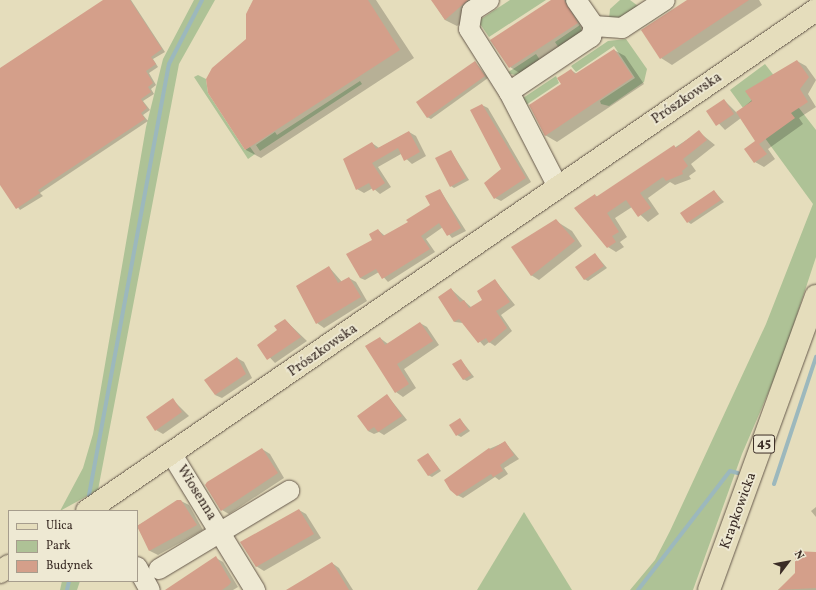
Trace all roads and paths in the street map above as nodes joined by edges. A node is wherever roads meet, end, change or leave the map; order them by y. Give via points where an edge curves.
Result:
1 (489, 0) edge
2 (576, 0) edge
3 (665, 0) edge
4 (816, 10) edge
5 (594, 26) junction
6 (510, 92) junction
7 (558, 187) junction
8 (816, 296) edge
9 (171, 454) junction
10 (289, 491) dead end
11 (96, 508) edge
12 (220, 533) junction
13 (138, 569) edge
14 (159, 569) dead end
15 (150, 590) edge
16 (255, 590) edge
17 (709, 590) edge

1 - 6 street via 469,17 472,34
2 - 5 street
3 - 5 street via 622,28
4 - 7 main road, Prószkowska
5 - 6 street via 591,37
6 - 7 street
7 - 9 main road, Prószkowska
8 - 17 main road, Krapkowicka / 45
9 - 11 main road, Prószkowska
9 - 12 street, Wiosenna
10 - 12 street, Wiosenna
12 - 14 street, Wiosenna
12 - 16 street, Wiosenna
13 - 15 street

